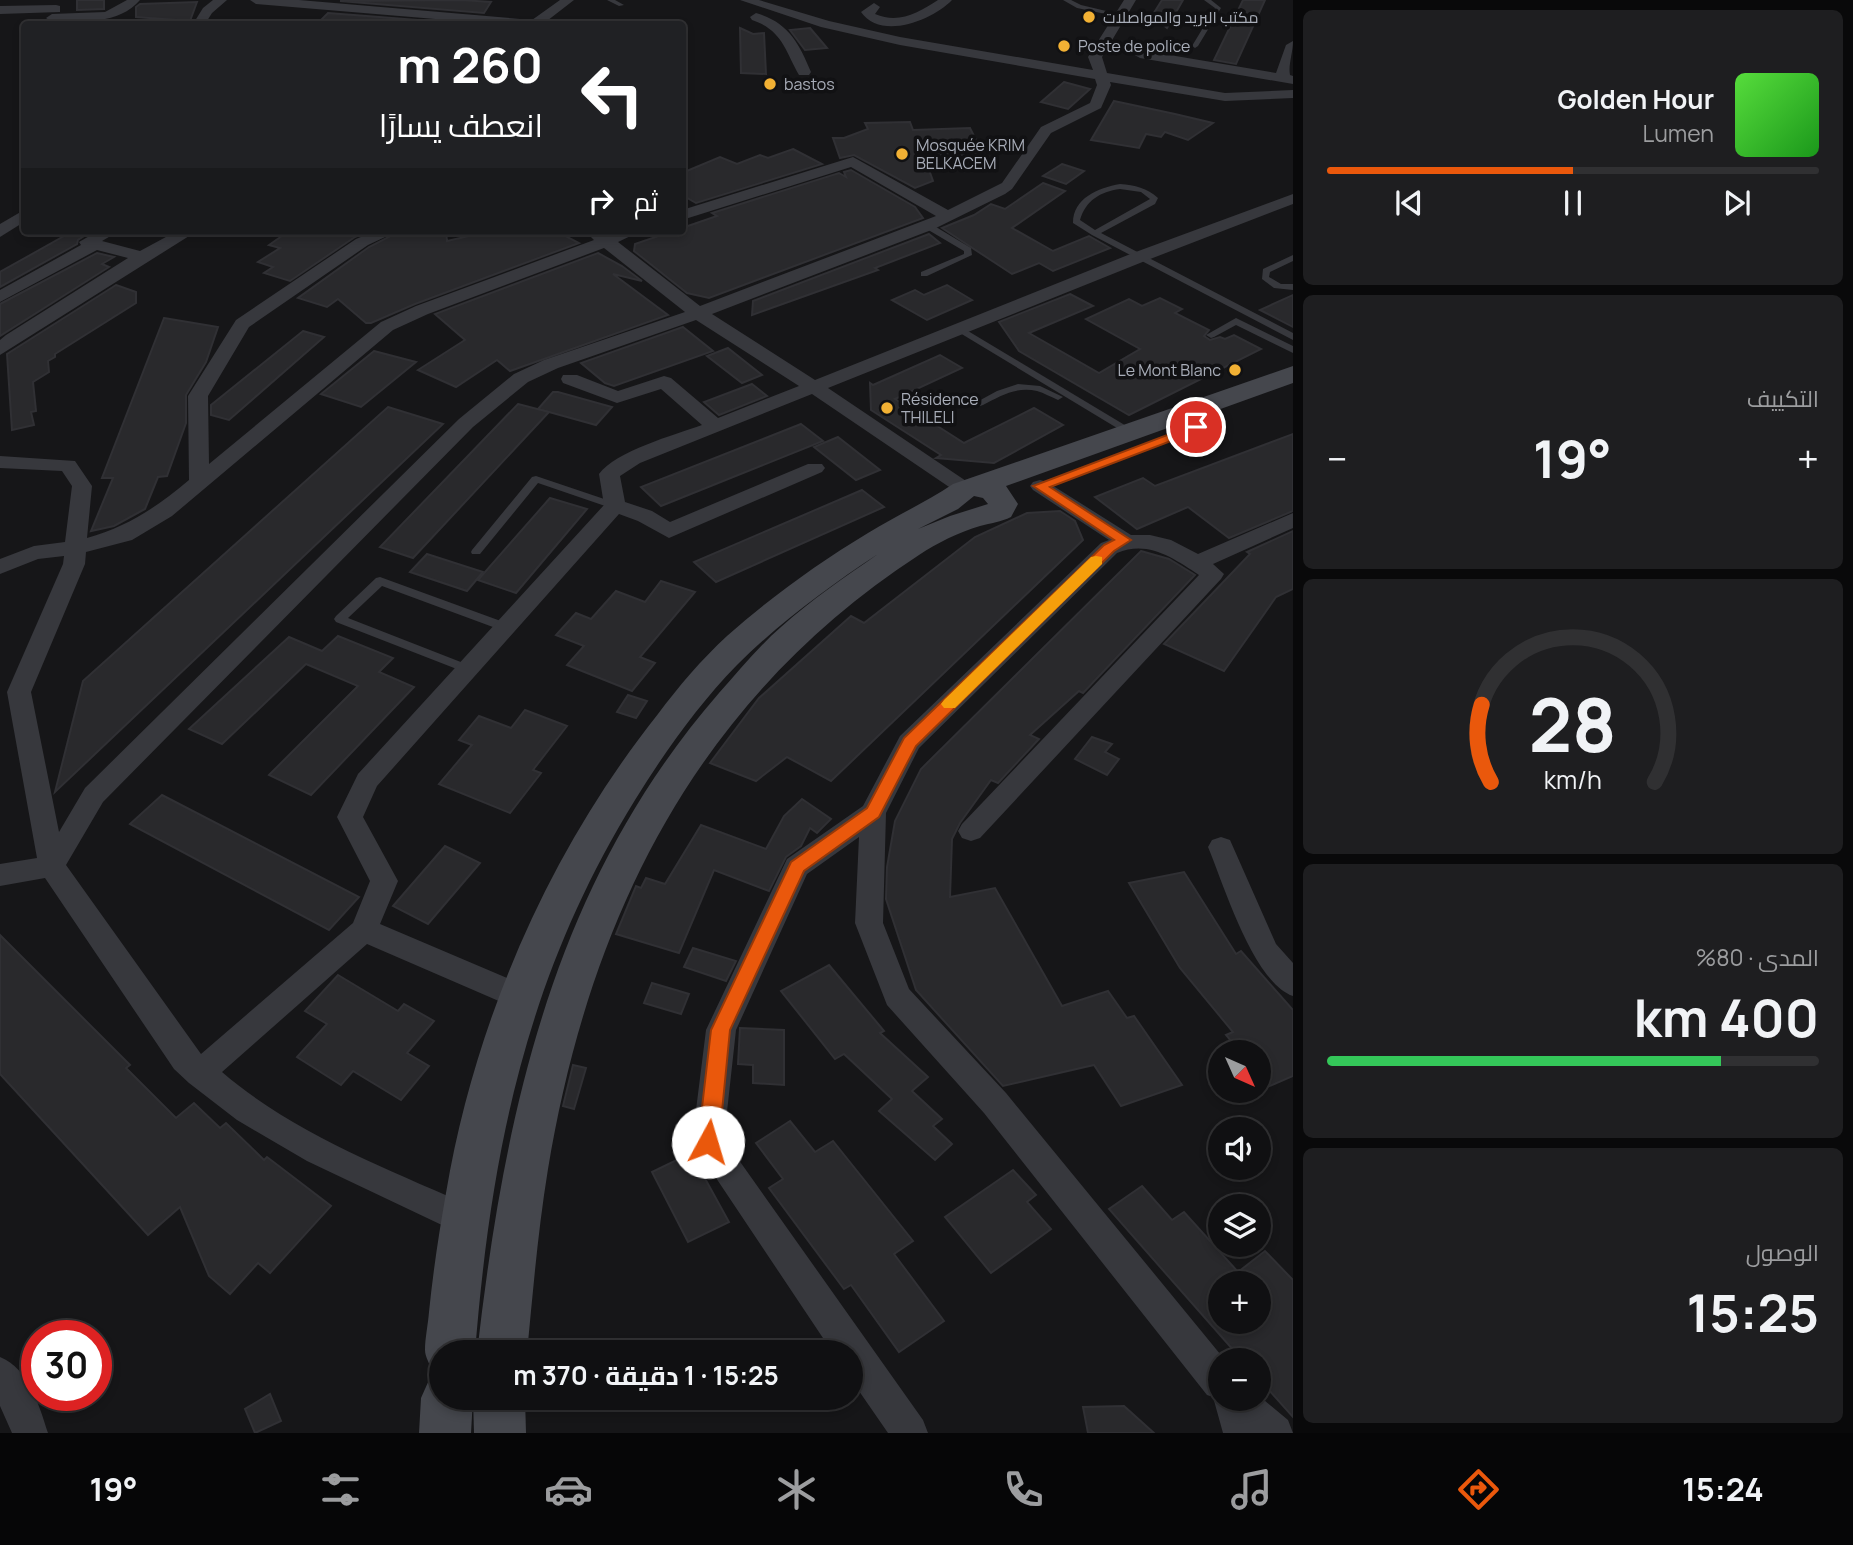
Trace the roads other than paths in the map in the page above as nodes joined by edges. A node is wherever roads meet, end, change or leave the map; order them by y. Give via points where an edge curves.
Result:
1 (134, 0) edge
2 (221, 0) edge
3 (256, 0) edge
4 (568, 0) edge
5 (610, 0) edge
6 (745, 0) edge
7 (754, 0) edge
8 (946, 0) edge
9 (1066, 0) edge
10 (1207, 0) edge
11 (621, 5) dead end
12 (874, 7) dead end
13 (1125, 7) edge
14 (0, 10) edge
15 (55, 13) edge
16 (740, 17) dead end
17 (201, 21) edge
18 (500, 21) edge
19 (539, 21) edge
20 (1293, 45) edge
21 (776, 46) dead end
22 (1195, 46) dead end
23 (1140, 54) dead end
24 (804, 72) dead end
25 (1099, 72) junction
26 (1290, 82) edge
27 (1293, 94) edge
28 (1293, 199) edge
29 (686, 214) edge
30 (21, 217) edge
31 (949, 217) junction
32 (928, 226) junction
33 (0, 232) edge
34 (1095, 233) junction
35 (102, 235) edge
36 (182, 235) edge
37 (380, 235) edge
38 (598, 235) edge
39 (95, 244) junction
40 (142, 257) junction
41 (1139, 257) junction
42 (1293, 258) edge
43 (924, 274) dead end
44 (1293, 287) edge
45 (0, 298) edge
46 (698, 313) junction
47 (958, 328) junction
48 (1212, 335) dead end
49 (1293, 337) edge
50 (0, 350) edge
51 (1293, 350) edge
52 (1293, 374) edge
53 (570, 379) dead end
54 (815, 388) junction
55 (1293, 392) edge
56 (980, 402) dead end
57 (1100, 414) junction
58 (716, 426) junction
59 (1130, 432) junction
60 (0, 462) edge
61 (815, 468) dead end
62 (199, 480) junction
63 (1040, 486) junction
64 (976, 499) junction
65 (615, 506) junction
66 (1293, 520) edge
67 (1124, 540) junction
68 (76, 548) junction
69 (476, 552) dead end
70 (1196, 563) junction
71 (0, 567) edge
72 (505, 627) junction
73 (467, 670) junction
74 (10, 693) edge
75 (873, 813) junction
76 (971, 831) dead end
77 (1221, 847) dead end
78 (52, 866) junction
79 (0, 875) edge
80 (364, 930) junction
81 (1293, 984) edge
82 (518, 996) junction
83 (200, 1073) junction
84 (465, 1220) junction
85 (451, 1340) edge
86 (503, 1340) edge
87 (1208, 1367) edge
88 (0, 1375) edge
89 (446, 1410) edge
90 (499, 1410) edge
91 (1235, 1411) edge
92 (1248, 1411) edge
93 (30, 1433) edge
94 (445, 1433) edge
95 (500, 1433) edge
96 (910, 1433) edge
97 (1241, 1433) edge
98 (1275, 1433) edge

1 - 15 street via 113,14
2 - 17 street
3 - 18 street
4 - 19 street
5 - 11 lane
6 - 24 street via 738,12 779,26 793,43
6 - 25 street via 900,41
7 - 25 street via 904,35
8 - 12 street via 906,22 870,16 867,12
9 - 13 lane via 1079,8
10 - 22 lane via 1218,8
13 - 25 street via 1098,47
14 - 15 street
16 - 21 street
20 - 26 street via 1282,69
23 - 26 street
25 - 26 street via 1216,89
25 - 27 street via 1225,97
25 - 31 street via 1104,91 1096,105 1046,130 1007,186
28 - 41 street
29 - 31 street via 853,162
30 - 33 street
31 - 32 street
32 - 43 lane via 962,244 968,255
32 - 46 street
34 - 34 lane via 1152,202 1154,198 1137,187 1111,185 1077,212 1076,221
34 - 41 lane
35 - 39 street via 87,242
36 - 40 street
37 - 62 street via 362,242 242,324 198,396
38 - 46 street
38 - 62 street via 387,326
39 - 40 street
39 - 45 street
40 - 50 street
41 - 47 street
41 - 49 lane
42 - 44 lane via 1266,271 1265,277 1280,287
46 - 54 street
46 - 78 street via 551,364 521,378 476,414 94,795
47 - 54 street
47 - 57 lane
48 - 51 lane via 1236,321
52 - 59 main road
53 - 58 street via 617,397 664,382
54 - 58 street
54 - 64 street
55 - 63 main road
56 - 57 lane via 1024,386
57 - 59 lane
58 - 65 street via 633,459 609,474
59 - 64 main road
60 - 68 street via 68,465 82,486
61 - 65 street via 669,531 645,516
62 - 68 street via 165,511 124,535
63 - 64 main road
63 - 67 street
64 - 82 main road via 904,522 770,617 701,682 632,772 578,861
64 - 86 main road via 797,631 734,695 676,768 620,864 574,970 540,1093 509,1261
65 - 69 lane via 536,479
65 - 72 street
66 - 70 street
67 - 70 street via 1148,539
67 - 75 street via 1109,548 909,742
68 - 71 street via 34,553
68 - 74 street via 74,565
70 - 76 street via 1213,574
72 - 73 street
72 - 73 lane via 380,581 340,620
73 - 80 street via 367,781 350,817 384,881
74 - 78 street
75 - 87 street via 869,923 897,996 995,1103
75 - 96 street via 797,867 721,1030 708,1142
77 - 81 street via 1265,951
78 - 79 street
78 - 83 street
80 - 82 street
80 - 83 street
82 - 84 main road via 483,1116
83 - 84 street via 320,1153
84 - 85 main road
88 - 93 street via 21,1405
89 - 94 main road
90 - 95 main road
91 - 97 street
92 - 98 street

